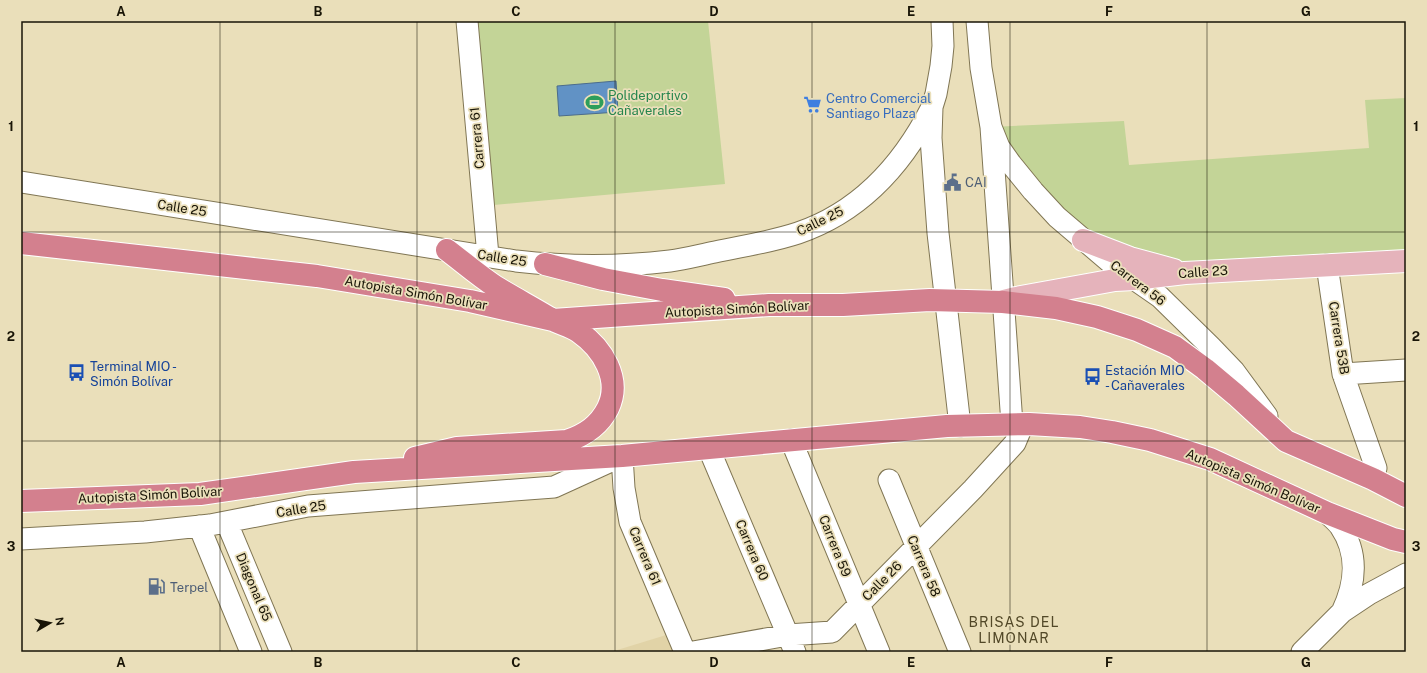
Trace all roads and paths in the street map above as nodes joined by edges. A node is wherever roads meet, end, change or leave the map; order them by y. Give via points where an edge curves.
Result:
1 (467, 21) edge
2 (942, 21) edge
3 (977, 21) edge
4 (932, 107) junction
5 (991, 127) junction
6 (21, 182) edge
7 (1084, 240) junction
8 (21, 243) edge
9 (447, 250) junction
10 (488, 256) junction
11 (1406, 261) edge
12 (545, 264) junction
13 (1327, 265) junction
14 (1185, 272) junction
15 (1134, 279) junction
16 (946, 300) junction
17 (1003, 302) junction
18 (769, 305) junction
19 (553, 320) junction
20 (1406, 370) edge
21 (1342, 374) junction
22 (1018, 424) junction
23 (960, 426) junction
24 (791, 440) junction
25 (1286, 441) junction
26 (709, 449) junction
27 (622, 456) junction
28 (354, 472) junction
29 (1373, 479) junction
30 (889, 480) dead end
31 (1406, 496) edge
32 (21, 501) edge
33 (1327, 513) junction
34 (226, 523) junction
35 (199, 526) junction
36 (21, 539) edge
37 (1406, 542) edge
38 (916, 547) junction
39 (1406, 574) edge
40 (859, 605) junction
41 (1342, 612) junction
42 (792, 644) edge
43 (251, 652) edge
44 (281, 652) edge
45 (684, 652) edge
46 (693, 652) edge
47 (879, 652) edge
48 (960, 652) edge
49 (1302, 652) edge

1 - 10 street, Carrera 61
2 - 4 street via 941,66
3 - 5 street, Carrera 56 via 981,68
4 - 12 street, Calle 25 via 910,146 883,178 847,208 799,232 771,241 671,261 608,266
4 - 16 street via 938,233
5 - 7 street, Carrera 56 via 999,147 1011,164 1057,217
5 - 17 street, Carrera 56
6 - 9 street, Calle 25
7 - 14 main road via 1130,258
7 - 15 street, Carrera 56
8 - 19 highway, Autopista Simón Bolívar via 317,276 470,301
9 - 10 street, Calle 25
9 - 19 highway via 494,285
10 - 12 street, Calle 25
11 - 13 main road, Calle 23
12 - 18 highway via 603,279 662,290
13 - 14 main road, Calle 23
13 - 21 street, Carrera 53B
14 - 15 main road, Calle 23
15 - 17 main road, Calle 23 via 1115,280
15 - 25 street, Carrera 56 via 1160,297 1211,346 1234,371
16 - 17 highway, Autopista Simón Bolívar
16 - 18 highway, Autopista Simón Bolívar via 843,305
16 - 23 street
17 - 22 street, Carrera 56
17 - 25 highway, Autopista Simón Bolívar via 1056,308 1097,317 1137,330 1175,347 1236,394
18 - 19 highway, Autopista Simón Bolívar
19 - 28 highway via 579,332 600,352 609,368 612,386 609,405 590,431 566,441 457,448
20 - 21 street
21 - 29 street, Carrera 53B via 1376,468
22 - 23 highway, Autopista Simón Bolívar
22 - 33 highway, Autopista Simón Bolívar via 1080,427 1150,440 1210,459
22 - 38 street, Calle 26 via 1015,443
23 - 24 highway, Autopista Simón Bolívar
24 - 26 highway, Autopista Simón Bolívar
24 - 40 street, Carrera 59
25 - 29 highway, Autopista Simón Bolívar
26 - 27 highway, Autopista Simón Bolívar
26 - 42 street, Carrera 60
27 - 28 highway, Autopista Simón Bolívar
27 - 34 street, Calle 25 via 554,488 308,506
27 - 45 street, Carrera 61 via 630,522
28 - 32 highway, Autopista Simón Bolívar via 200,494
29 - 31 highway, Autopista Simón Bolívar
30 - 38 street, Carrera 58
33 - 37 highway, Autopista Simón Bolívar
33 - 41 street via 1339,526 1348,542 1353,560 1354,578 1350,596
34 - 35 street, Calle 25
34 - 44 street, Diagonal 65
35 - 36 street, Calle 25 via 145,532
35 - 43 street
38 - 40 street, Calle 26
38 - 48 street, Carrera 58
39 - 41 street
40 - 42 street, Calle 26 via 832,632
40 - 47 street, Carrera 59
41 - 49 street
42 - 46 street, Calle 26

